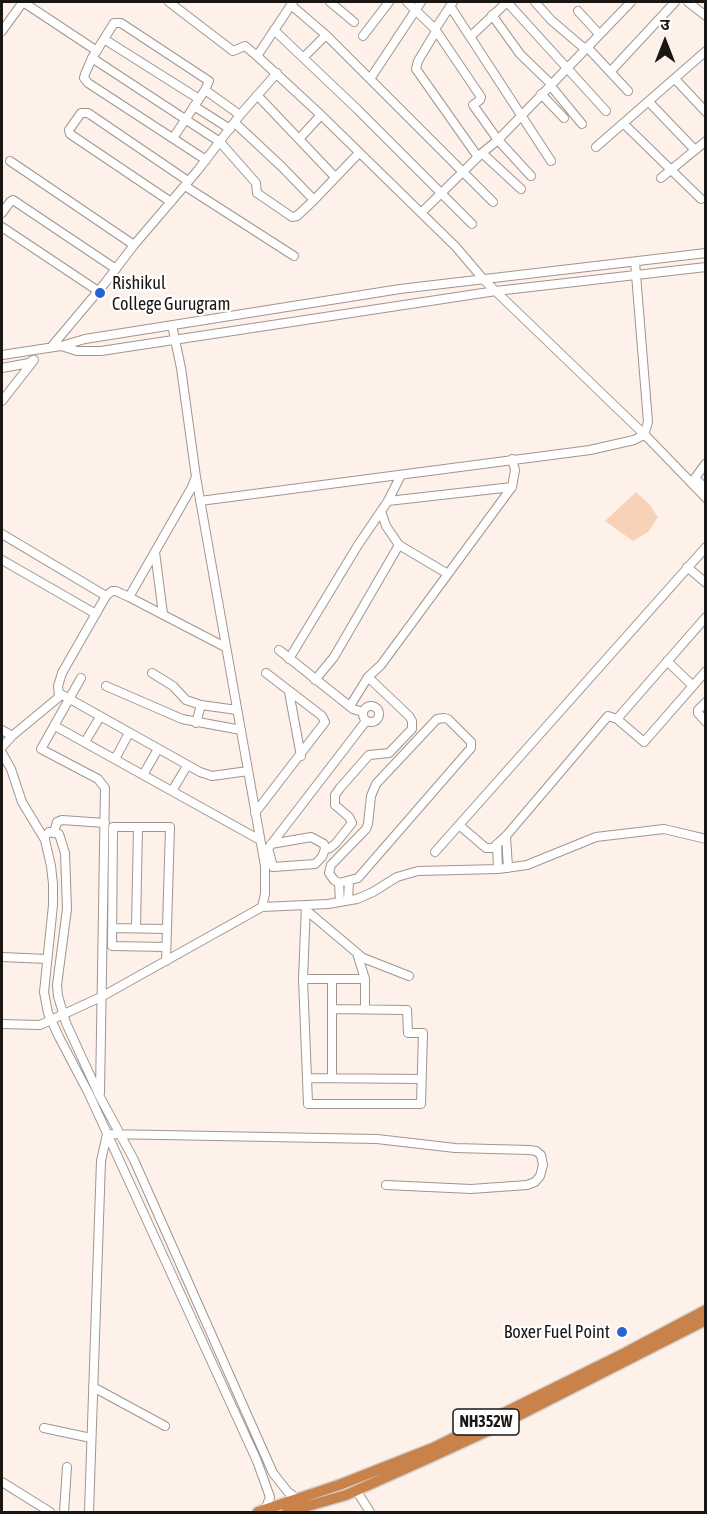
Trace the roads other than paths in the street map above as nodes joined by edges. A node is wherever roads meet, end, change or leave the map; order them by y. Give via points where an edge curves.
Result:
1 (23, 2) edge
2 (169, 2) edge
3 (330, 2) edge
4 (389, 2) edge
5 (407, 2) edge
6 (421, 2) edge
7 (507, 2) edge
8 (535, 2) edge
9 (631, 2) edge
10 (675, 2) edge
11 (688, 2) edge
12 (292, 3) edge
13 (451, 4) edge
14 (416, 10) junction
15 (578, 11) dead end
16 (492, 15) junction
17 (705, 16) edge
18 (354, 22) dead end
19 (274, 30) junction
20 (436, 30) junction
21 (2, 31) edge
22 (599, 34) junction
23 (326, 35) junction
24 (363, 36) dead end
25 (470, 37) junction
26 (104, 39) junction
27 (586, 48) junction
28 (94, 55) junction
29 (257, 56) junction
30 (703, 56) edge
31 (304, 57) junction
32 (567, 68) junction
33 (611, 71) junction
34 (277, 73) junction
35 (370, 79) junction
36 (675, 79) junction
37 (550, 84) junction
38 (205, 90) junction
39 (628, 91) dead end
40 (541, 94) junction
41 (257, 95) junction
42 (197, 102) junction
43 (649, 102) junction
44 (606, 111) dead end
45 (705, 112) edge
46 (521, 114) junction
47 (240, 115) junction
48 (321, 115) junction
49 (564, 118) dead end
50 (185, 119) junction
51 (582, 124) dead end
52 (624, 124) junction
53 (232, 126) junction
54 (173, 138) junction
55 (299, 140) junction
56 (498, 140) junction
57 (705, 141) edge
58 (220, 142) junction
59 (596, 147) dead end
60 (695, 150) junction
61 (359, 153) junction
62 (480, 155) junction
63 (10, 160) dead end
64 (206, 160) junction
65 (551, 161) dead end
66 (670, 169) junction
67 (463, 172) junction
68 (531, 176) dead end
69 (335, 177) junction
70 (660, 178) dead end
71 (187, 184) junction
72 (521, 189) dead end
73 (441, 192) junction
74 (704, 199) edge
75 (314, 200) junction
76 (171, 202) junction
77 (493, 202) dead end
78 (2, 213) edge
79 (421, 213) junction
80 (472, 224) dead end
81 (2, 227) edge
82 (134, 245) junction
83 (705, 253) edge
84 (294, 256) dead end
85 (635, 262) junction
86 (705, 267) edge
87 (116, 269) junction
88 (636, 275) junction
89 (484, 280) junction
90 (98, 291) junction
91 (496, 291) junction
92 (172, 326) junction
93 (175, 340) junction
94 (52, 346) junction
95 (61, 346) junction
96 (41, 349) junction
97 (2, 355) edge
98 (34, 360) junction
99 (2, 368) edge
100 (2, 401) edge
101 (644, 435) junction
102 (512, 459) junction
103 (705, 463) edge
104 (402, 475) junction
105 (196, 477) junction
106 (512, 487) junction
107 (705, 489) edge
108 (705, 498) edge
109 (200, 501) junction
110 (388, 501) junction
111 (381, 511) junction
112 (2, 534) edge
113 (399, 545) junction
114 (705, 547) edge
115 (154, 552) junction
116 (2, 560) edge
117 (687, 567) junction
118 (448, 574) junction
119 (705, 583) edge
120 (106, 596) junction
121 (129, 597) junction
122 (96, 614) junction
123 (163, 614) junction
124 (705, 617) edge
125 (225, 647) junction
126 (279, 650) dead end
127 (288, 659) junction
128 (667, 661) junction
129 (705, 671) edge
130 (152, 673) dead end
131 (266, 673) dead end
132 (368, 677) junction
133 (81, 678) dead end
134 (315, 680) junction
135 (692, 685) junction
136 (106, 686) dead end
137 (290, 692) junction
138 (59, 693) junction
139 (70, 700) junction
140 (705, 702) edge
141 (201, 705) junction
142 (350, 706) junction
143 (237, 710) junction
144 (363, 712) junction
145 (100, 717) junction
146 (617, 719) junction
147 (366, 721) junction
148 (705, 722) edge
149 (196, 723) junction
150 (55, 726) junction
151 (2, 730) edge
152 (241, 730) junction
153 (129, 733) junction
154 (12, 736) junction
155 (85, 742) junction
156 (2, 747) edge
157 (158, 749) junction
158 (2, 753) edge
159 (301, 756) junction
160 (115, 759) junction
161 (188, 766) junction
162 (248, 771) junction
163 (143, 775) junction
164 (172, 791) junction
165 (255, 813) junction
166 (105, 823) junction
167 (459, 825) junction
168 (138, 827) junction
169 (54, 832) junction
170 (506, 836) junction
171 (705, 839) edge
172 (45, 840) junction
173 (260, 840) junction
174 (497, 844) junction
175 (267, 849) junction
176 (326, 849) junction
177 (435, 852) dead end
178 (508, 868) junction
179 (498, 869) junction
180 (349, 881) junction
181 (339, 883) junction
182 (344, 901) junction
183 (262, 907) junction
184 (306, 907) junction
185 (111, 928) junction
186 (136, 928) junction
187 (167, 929) junction
188 (166, 946) junction
189 (357, 953) junction
190 (2, 957) edge
191 (47, 959) junction
192 (166, 961) junction
193 (409, 976) dead end
194 (303, 979) junction
195 (332, 979) junction
196 (365, 979) junction
197 (101, 997) junction
198 (332, 1009) junction
199 (365, 1009) junction
200 (63, 1015) junction
201 (51, 1020) junction
202 (2, 1024) edge
203 (307, 1078) junction
204 (332, 1078) junction
205 (421, 1079) junction
206 (100, 1097) junction
207 (95, 1106) junction
208 (120, 1133) junction
209 (107, 1134) junction
210 (386, 1185) dead end
211 (705, 1310) edge
212 (705, 1320) edge
213 (630, 1355) junction
214 (93, 1387) junction
215 (165, 1426) dead end
216 (44, 1428) dead end
217 (91, 1438) junction
218 (68, 1467) dead end
219 (274, 1475) junction
220 (2, 1482) edge
221 (265, 1482) junction
222 (356, 1490) junction
223 (299, 1500) junction
224 (262, 1511) edge
225 (50, 1512) edge
226 (64, 1512) edge
227 (89, 1512) edge
228 (287, 1512) edge
229 (370, 1512) edge

1 - 21 street
1 - 28 street
2 - 29 street via 233,51 245,46
3 - 18 street
4 - 24 street
5 - 14 street
6 - 14 street
7 - 16 street
7 - 32 street
8 - 27 street
9 - 22 street
10 - 33 street
11 - 17 street
12 - 19 street
12 - 23 street
13 - 20 street
13 - 25 street
14 - 20 street
14 - 35 street
15 - 22 street
16 - 25 street
16 - 37 street via 520,54
19 - 29 street
19 - 31 street
20 - 56 street via 481,97 473,105
20 - 62 street via 416,69
22 - 27 street
23 - 31 street
23 - 35 street
25 - 46 street
26 - 28 street
26 - 38 street via 112,25 121,23 208,80
26 - 42 street
27 - 32 street
27 - 33 street
28 - 50 street
28 - 54 street via 84,74 86,81
29 - 34 street
30 - 36 street
31 - 73 street
32 - 37 street
32 - 44 street
33 - 39 street
34 - 41 street
34 - 48 street
35 - 67 street
36 - 43 street
36 - 45 street
37 - 40 street
37 - 51 street
38 - 42 street
38 - 47 street
40 - 46 street
40 - 49 street
41 - 47 street
41 - 55 street
42 - 50 street
42 - 53 street
43 - 52 street
43 - 60 street
46 - 56 street
46 - 65 street
47 - 53 street
48 - 55 street
48 - 61 street
50 - 54 street
50 - 58 street
52 - 59 street
52 - 66 street
53 - 58 street
53 - 75 street via 282,167
54 - 64 street
55 - 69 street
56 - 62 street
56 - 68 street
57 - 60 street
58 - 64 street
58 - 75 street via 256,183 257,194 290,216 297,216
60 - 66 street
61 - 69 street
61 - 79 street
62 - 67 street
62 - 72 street
63 - 82 street
64 - 71 street
66 - 70 street
66 - 74 street
67 - 73 street
67 - 77 street
69 - 75 street
71 - 76 street
71 - 76 street via 88,113 81,113 70,134
71 - 84 street
73 - 79 street
73 - 80 street
76 - 82 street
78 - 87 street via 13,200
79 - 89 street
81 - 90 street
82 - 87 street
83 - 85 street
85 - 88 street
85 - 89 street
86 - 88 street
87 - 90 street
88 - 91 street
88 - 101 street via 648,422
89 - 91 street
89 - 92 street
90 - 94 street
91 - 93 street
91 - 101 street
92 - 93 street
92 - 95 street
93 - 95 street via 92,352
93 - 105 street
94 - 95 street
94 - 96 street
96 - 97 street
96 - 98 street
98 - 99 street
98 - 100 street
101 - 102 street via 599,448
101 - 108 street
102 - 104 street
102 - 106 street
103 - 107 street via 695,477
104 - 109 street
104 - 110 street
105 - 109 street
105 - 115 street
106 - 110 street
106 - 118 street
109 - 125 street
110 - 111 street
111 - 113 street
111 - 127 street
112 - 120 street
113 - 118 street
113 - 134 street via 334,657
114 - 117 street
115 - 121 street
115 - 123 street
116 - 122 street
117 - 119 street
117 - 167 street
118 - 132 street
120 - 121 street via 116,591
120 - 122 street
121 - 123 street
122 - 138 street via 62,673 57,686
123 - 125 street
124 - 128 street
125 - 143 street
126 - 127 street
127 - 134 street
128 - 135 street
128 - 146 street
129 - 135 street
130 - 141 street via 173,686 182,698
131 - 137 street
132 - 142 street
132 - 176 street via 409,716 412,729 389,753 369,755 340,788 335,805 352,823
133 - 139 street
134 - 142 street
135 - 146 street via 644,742
136 - 149 street
137 - 159 street
137 - 159 street via 325,719
138 - 139 street
138 - 154 street via 57,699
139 - 145 street
139 - 150 street
140 - 148 street via 698,710
141 - 143 street
141 - 149 street
142 - 144 street
143 - 152 street
144 - 147 street
144 - 147 street via 370,706 378,711 376,720
145 - 153 street
145 - 155 street
146 - 170 street via 608,716
147 - 175 street
149 - 152 street
150 - 155 street
150 - 166 street via 41,749 102,783 106,795
151 - 154 street
152 - 162 street
153 - 157 street
153 - 160 street
154 - 156 street
155 - 160 street
157 - 161 street
157 - 163 street
158 - 172 street via 22,802
159 - 165 street
160 - 163 street
161 - 162 street via 212,776
161 - 164 street
162 - 165 street
163 - 164 street
164 - 173 street
165 - 173 street
166 - 169 street via 62,820 57,822
166 - 197 street
167 - 174 street via 486,848
167 - 177 street
168 - 185 street via 113,827
168 - 186 street
168 - 187 street via 170,827
169 - 172 street
169 - 200 street via 63,840 65,852 67,909 57,985
170 - 174 street
170 - 178 street
171 - 178 street via 663,829 596,837 527,865
172 - 191 street via 53,884
173 - 175 street
174 - 179 street
175 - 176 street via 311,837
175 - 176 street via 273,867 315,864
175 - 183 street
178 - 179 street
179 - 182 street via 405,873 365,897
180 - 181 street
180 - 181 street via 362,874 471,748 471,742 448,719 437,719 376,784 366,829 331,865 330,876
180 - 182 street
181 - 182 street
182 - 184 street
183 - 184 street
183 - 192 street
184 - 189 street
184 - 194 street
185 - 186 street
185 - 188 street via 111,946
186 - 187 street
187 - 188 street
188 - 192 street
189 - 193 street
189 - 196 street
190 - 191 street
191 - 201 street via 44,992
192 - 197 street
194 - 195 street
194 - 203 street
195 - 196 street
195 - 198 street
196 - 199 street
197 - 200 street
197 - 206 street
198 - 199 street
198 - 204 street
199 - 205 street via 407,1010 408,1033 423,1033
200 - 201 street
200 - 206 street
201 - 202 street via 40,1025
201 - 207 street
203 - 204 street
203 - 205 street via 308,1104 421,1104
204 - 205 street
206 - 207 street
206 - 208 street
207 - 209 street
208 - 209 street
208 - 210 street via 359,1138 529,1150 541,1155 543,1165 540,1176 527,1185 471,1189
208 - 219 street
209 - 214 street via 101,1161
209 - 221 street
211 - 213 highway, NH352W
212 - 213 highway, NH352W
213 - 222 highway, NH352W via 494,1428
213 - 223 highway, NH352W via 433,1448
214 - 215 street
214 - 217 street
216 - 217 street
217 - 227 street
218 - 226 street
219 - 221 street via 274,1479
219 - 223 street
220 - 225 street
221 - 224 street via 270,1497
222 - 228 highway, NH352W
222 - 229 street
223 - 224 highway, NH352W

